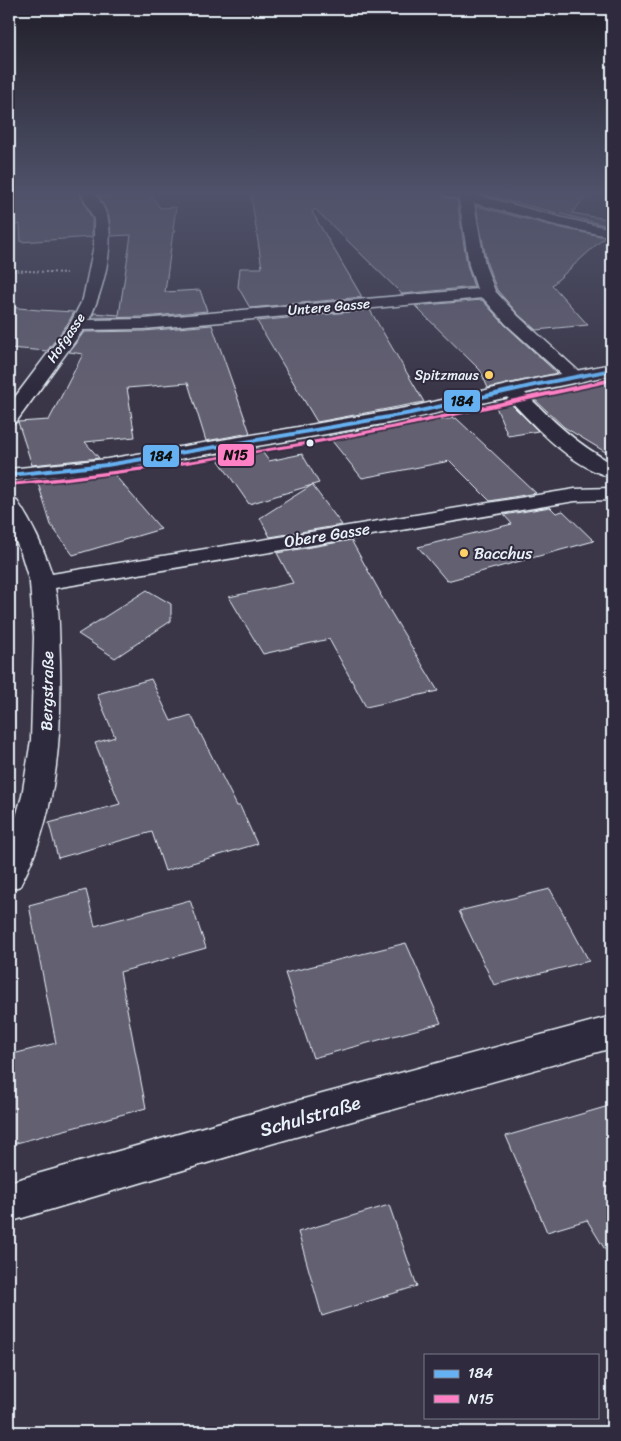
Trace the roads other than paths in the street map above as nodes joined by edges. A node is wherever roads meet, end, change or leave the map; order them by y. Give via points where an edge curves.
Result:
1 (100, 259) edge
2 (476, 259) edge
3 (487, 293) junction
4 (78, 325) junction
5 (612, 370) edge
6 (576, 377) junction
7 (511, 390) junction
8 (9, 418) edge
9 (612, 471) edge
10 (9, 475) edge
11 (612, 494) edge
12 (9, 506) edge
13 (42, 583) junction
14 (9, 877) edge
15 (612, 1032) edge
16 (9, 1202) edge

1 - 4 street, Hofgasse via 90,299
2 - 3 street
3 - 4 street, Untere Gasse via 144,324
3 - 6 street
4 - 8 street, Hofgasse
5 - 6 street
6 - 7 street
7 - 9 street via 565,444
7 - 10 street via 384,418 186,453 72,470
11 - 13 street, Obere Gasse via 556,498
12 - 13 street, Bergstraße via 33,554
13 - 14 street, Bergstraße via 47,620 47,732 26,836
15 - 16 street, Schulstraße

